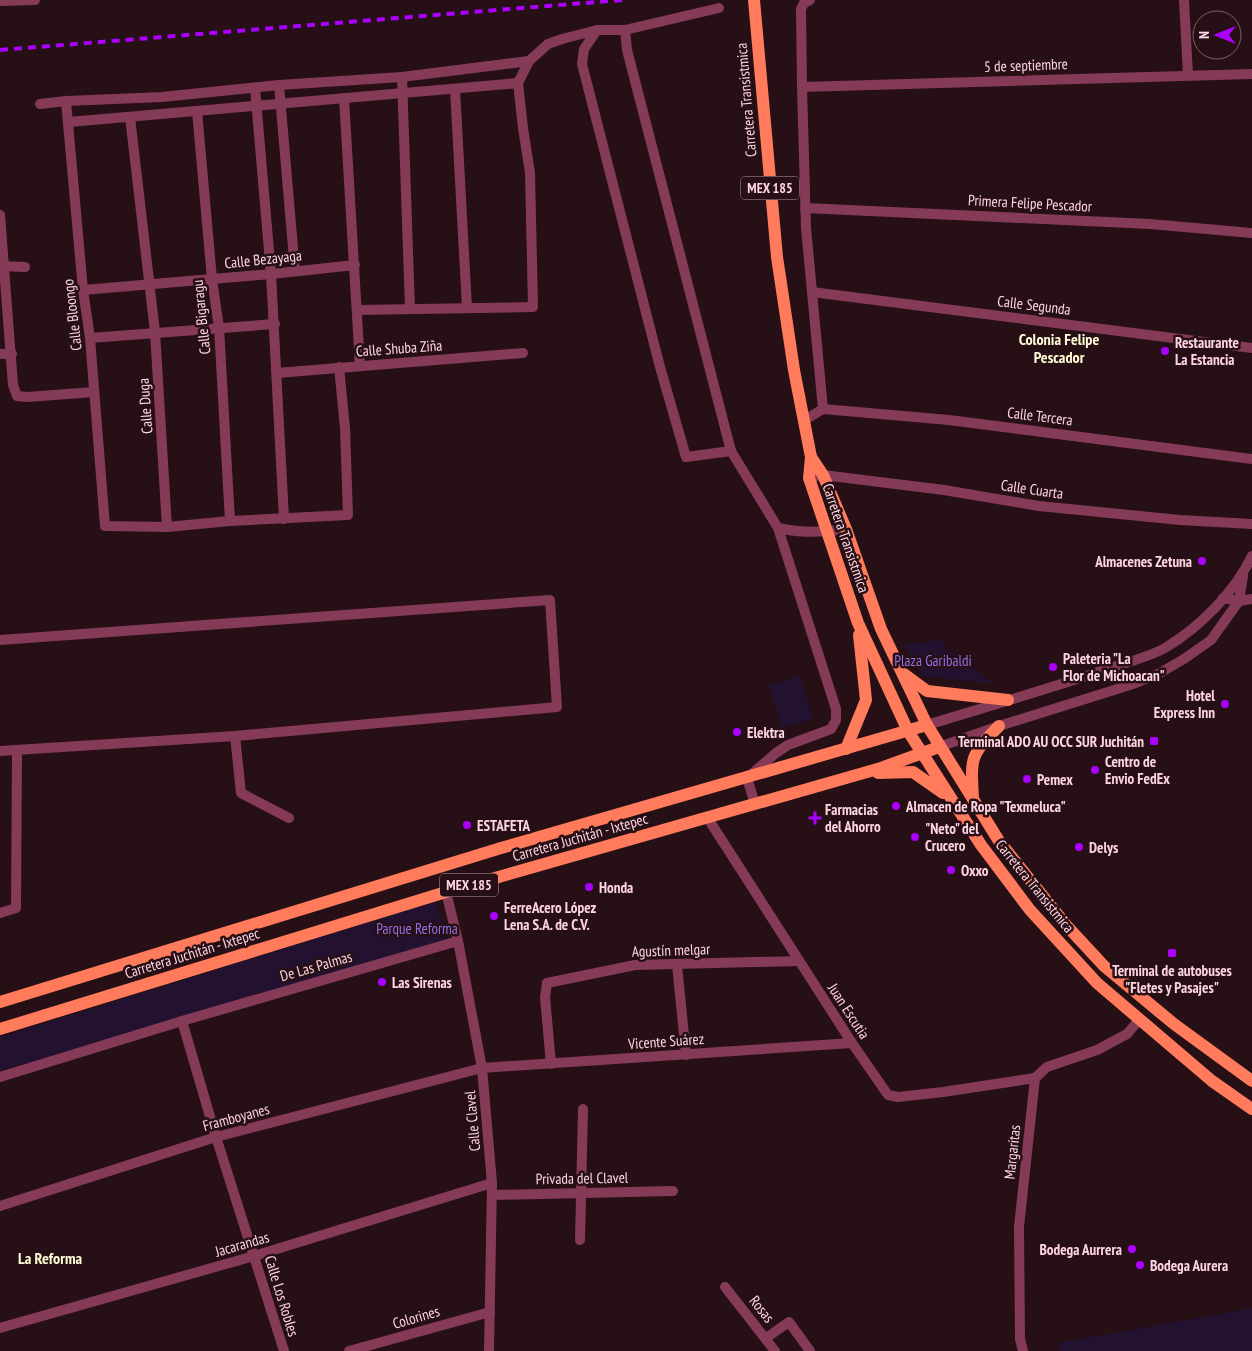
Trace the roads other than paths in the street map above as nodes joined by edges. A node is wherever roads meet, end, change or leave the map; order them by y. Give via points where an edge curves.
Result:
1 (35, 0) edge
2 (810, 0) edge
3 (1184, 0) edge
4 (0, 1) edge
5 (754, 2) edge
6 (720, 8) dead end
7 (597, 30) junction
8 (626, 30) junction
9 (529, 61) junction
10 (1252, 74) edge
11 (1188, 75) junction
12 (402, 77) junction
13 (518, 83) junction
14 (279, 85) junction
15 (802, 87) junction
16 (255, 88) junction
17 (455, 89) junction
18 (403, 94) junction
19 (344, 98) junction
20 (66, 101) junction
21 (40, 104) dead end
22 (281, 104) junction
23 (257, 106) junction
24 (197, 111) junction
25 (130, 116) junction
26 (69, 122) junction
27 (805, 208) junction
28 (0, 215) edge
29 (1252, 233) edge
30 (355, 265) junction
31 (2, 266) edge
32 (25, 267) dead end
33 (295, 270) junction
34 (272, 274) junction
35 (212, 279) junction
36 (150, 284) junction
37 (83, 290) junction
38 (812, 292) junction
39 (467, 308) junction
40 (410, 309) junction
41 (356, 310) junction
42 (275, 324) junction
43 (219, 328) junction
44 (155, 332) junction
45 (90, 338) junction
46 (1252, 348) edge
47 (523, 353) dead end
48 (0, 354) edge
49 (12, 354) junction
50 (360, 366) junction
51 (339, 367) junction
52 (277, 373) junction
53 (94, 392) junction
54 (824, 409) junction
55 (803, 422) junction
56 (731, 451) junction
57 (811, 458) junction
58 (1252, 459) edge
59 (824, 475) junction
60 (809, 478) junction
61 (284, 519) junction
62 (230, 521) junction
63 (1252, 524) edge
64 (167, 527) junction
65 (778, 528) junction
66 (846, 529) junction
67 (826, 532) junction
68 (1252, 556) edge
69 (1243, 575) junction
70 (1224, 598) junction
71 (1252, 598) edge
72 (1239, 601) junction
73 (858, 623) junction
74 (0, 640) edge
75 (902, 672) junction
76 (1008, 700) junction
77 (927, 725) junction
78 (999, 726) junction
79 (908, 731) junction
80 (235, 736) junction
81 (939, 748) junction
82 (846, 749) junction
83 (17, 750) junction
84 (0, 751) edge
85 (921, 754) junction
86 (858, 774) junction
87 (747, 778) junction
88 (950, 797) junction
89 (973, 799) junction
90 (755, 804) junction
91 (707, 817) junction
92 (289, 818) dead end
93 (446, 892) junction
94 (0, 913) edge
95 (458, 941) junction
96 (799, 961) junction
97 (677, 965) junction
98 (0, 1002) edge
99 (182, 1020) junction
100 (1139, 1020) junction
101 (0, 1029) edge
102 (852, 1043) junction
103 (686, 1055) junction
104 (551, 1064) junction
105 (482, 1068) junction
106 (0, 1077) edge
107 (1035, 1078) junction
108 (1252, 1081) edge
109 (583, 1109) dead end
110 (1252, 1109) edge
111 (216, 1137) junction
112 (492, 1183) junction
113 (673, 1191) dead end
114 (581, 1193) junction
115 (492, 1195) junction
116 (0, 1206) edge
117 (580, 1240) dead end
118 (254, 1256) junction
119 (725, 1287) dead end
120 (490, 1312) junction
121 (0, 1328) edge
122 (766, 1338) junction
123 (370, 1348) edge
124 (284, 1351) edge
125 (349, 1351) edge
126 (489, 1351) edge
127 (775, 1351) edge
128 (810, 1351) edge
129 (1023, 1351) edge

1 - 4 street
2 - 15 street via 802,9
3 - 11 street
5 - 55 main road, Carretera Transistmica / MEX 185 via 777,257
6 - 8 street
7 - 8 street
7 - 9 street via 548,44
7 - 56 street via 584,49 582,64 686,457
8 - 56 street via 627,50
9 - 12 street
9 - 13 street
10 - 11 street, 5 de septiembre
11 - 15 street, 5 de septiembre
12 - 14 street
12 - 18 street
13 - 17 street
13 - 39 street via 530,173 532,307
14 - 16 street
14 - 22 street
15 - 27 street
16 - 20 street via 162,97
16 - 23 street
17 - 18 street
17 - 39 street
18 - 19 street
18 - 40 street
19 - 22 street
19 - 30 street
20 - 21 street
20 - 26 street, Calle Bloongo
22 - 23 street
22 - 33 street
23 - 24 street
23 - 34 street
24 - 25 street
24 - 35 street, Calle Bigaragu
25 - 26 street
25 - 36 street, Calle Duga
26 - 37 street, Calle Bloongo
27 - 29 street, Primera Felipe Pescador via 1140,224
27 - 38 street
28 - 31 street
30 - 33 street, Calle Bezayaga
30 - 41 street
31 - 32 street
31 - 49 street
33 - 34 street, Calle Bezayaga
34 - 35 street, Calle Bezayaga
34 - 42 street
35 - 36 street, Calle Bezayaga
35 - 43 street, Calle Bigaragu
36 - 37 street, Calle Bezayaga
36 - 44 street, Calle Duga
37 - 45 street, Calle Bloongo
38 - 46 street, Calle Segunda
38 - 54 street
39 - 40 street
40 - 41 street
41 - 50 street
42 - 43 street
42 - 52 street
43 - 44 street
43 - 62 street, Calle Bigaragu
44 - 45 street
44 - 64 street, Calle Duga
45 - 53 street, Calle Bloongo
47 - 50 street, Calle Shuba Ziña
48 - 49 street
49 - 53 street via 13,385 17,396
50 - 51 street, Calle Shuba Ziña
51 - 52 street, Calle Shuba Ziña
51 - 61 street via 348,515
52 - 61 street
53 - 64 street, Calle Bloongo via 105,526
54 - 55 street
54 - 58 street, Calle Tercera via 949,420
55 - 57 main road, MEX 185
56 - 65 street
57 - 59 main road, Carretera Transistmica / MEX 185
57 - 60 main road, Carretera Transistmica / MEX 185
59 - 60 street, Calle Cuarta
59 - 63 street, Calle Cuarta via 1039,506
59 - 66 main road, Carretera Transistmica / MEX 185
60 - 67 main road, Carretera Transistmica / MEX 185
61 - 62 street
62 - 64 street
65 - 67 street via 805,533
65 - 87 street via 836,709 836,720 831,729 788,745
66 - 67 street
66 - 75 main road, Carretera Transistmica / MEX 185 via 881,629
67 - 73 main road, Carretera Transistmica / MEX 185
68 - 69 street
69 - 70 street
69 - 72 street
70 - 72 street
70 - 76 street via 1192,629 1163,649
71 - 72 street
72 - 78 street via 1211,640 1158,674
73 - 79 main road, Carretera Transistmica / MEX 185
73 - 82 main road via 866,700
74 - 80 street via 550,600 558,707
75 - 76 main road via 928,691
75 - 77 main road, Carretera Transistmica / MEX 185
76 - 77 street
77 - 79 main road, Carretera Juchitán - Ixtepec / MEX 185
77 - 81 main road, Carretera Transistmica / MEX 185
78 - 81 street
78 - 89 main road via 978,747 972,762
79 - 82 main road, Carretera Juchitán - Ixtepec / MEX 185
79 - 85 main road, Carretera Transistmica / MEX 185
80 - 83 street
80 - 92 street via 241,793
81 - 85 main road, Carretera Juchitán - Ixtepec / MEX 185
81 - 89 main road, Carretera Transistmica / MEX 185
82 - 87 main road, Carretera Juchitán - Ixtepec / MEX 185
83 - 84 street
83 - 94 street via 16,908
85 - 86 main road, Carretera Juchitán - Ixtepec / MEX 185
85 - 88 main road, Carretera Transistmica / MEX 185
86 - 88 main road via 913,772
86 - 90 main road, Carretera Juchitán - Ixtepec / MEX 185
87 - 90 street
87 - 98 main road, Carretera Juchitán - Ixtepec / MEX 185 via 501,848
88 - 100 main road, Carretera Transistmica / MEX 185 via 1030,910 1098,983
89 - 108 main road, Carretera Transistmica / MEX 185 via 1000,841 1066,925 1104,966 1174,1024
90 - 91 main road, Carretera Juchitán - Ixtepec / MEX 185
91 - 93 main road, Carretera Juchitán - Ixtepec / MEX 185
91 - 96 street, Juan Escutia
93 - 95 street, Calle Clavel
93 - 101 main road, Carretera Juchitán - Ixtepec / MEX 185
95 - 99 street, De Las Palmas
95 - 105 street, Calle Clavel
96 - 97 street, Agustín melgar
96 - 102 street, Juan Escutia
97 - 103 street
97 - 104 street, Agustín melgar via 635,965 547,983 545,997
99 - 106 street, De Las Palmas
99 - 111 street, Calle Los Robles
100 - 107 street via 1127,1034 1097,1050 1047,1067
100 - 110 main road, Carretera Transistmica / MEX 185 via 1212,1081
102 - 103 street, Vicente Suárez
102 - 107 street, Juan Escutia via 890,1096 943,1092
103 - 104 street, Vicente Suárez
104 - 105 street, Vicente Suárez
105 - 111 street, Framboyanes
105 - 112 street, Calle Clavel
107 - 129 street, Margaritas via 1019,1228 1020,1339
109 - 114 street
111 - 116 street, Framboyanes
111 - 118 street, Calle Los Robles
112 - 115 street, Calle Clavel
112 - 118 street, Jacarandas
113 - 114 street, Privada del Clavel
114 - 115 street, Privada del Clavel
114 - 117 street
115 - 120 street, Calle Clavel
118 - 121 street, Jacarandas
118 - 124 street, Calle Los Robles
119 - 122 street, Rosas
120 - 123 street, Colorines
120 - 126 street, Calle Clavel
122 - 127 street, Rosas
122 - 128 street, Rosas via 789,1322
123 - 125 street, Colorines

